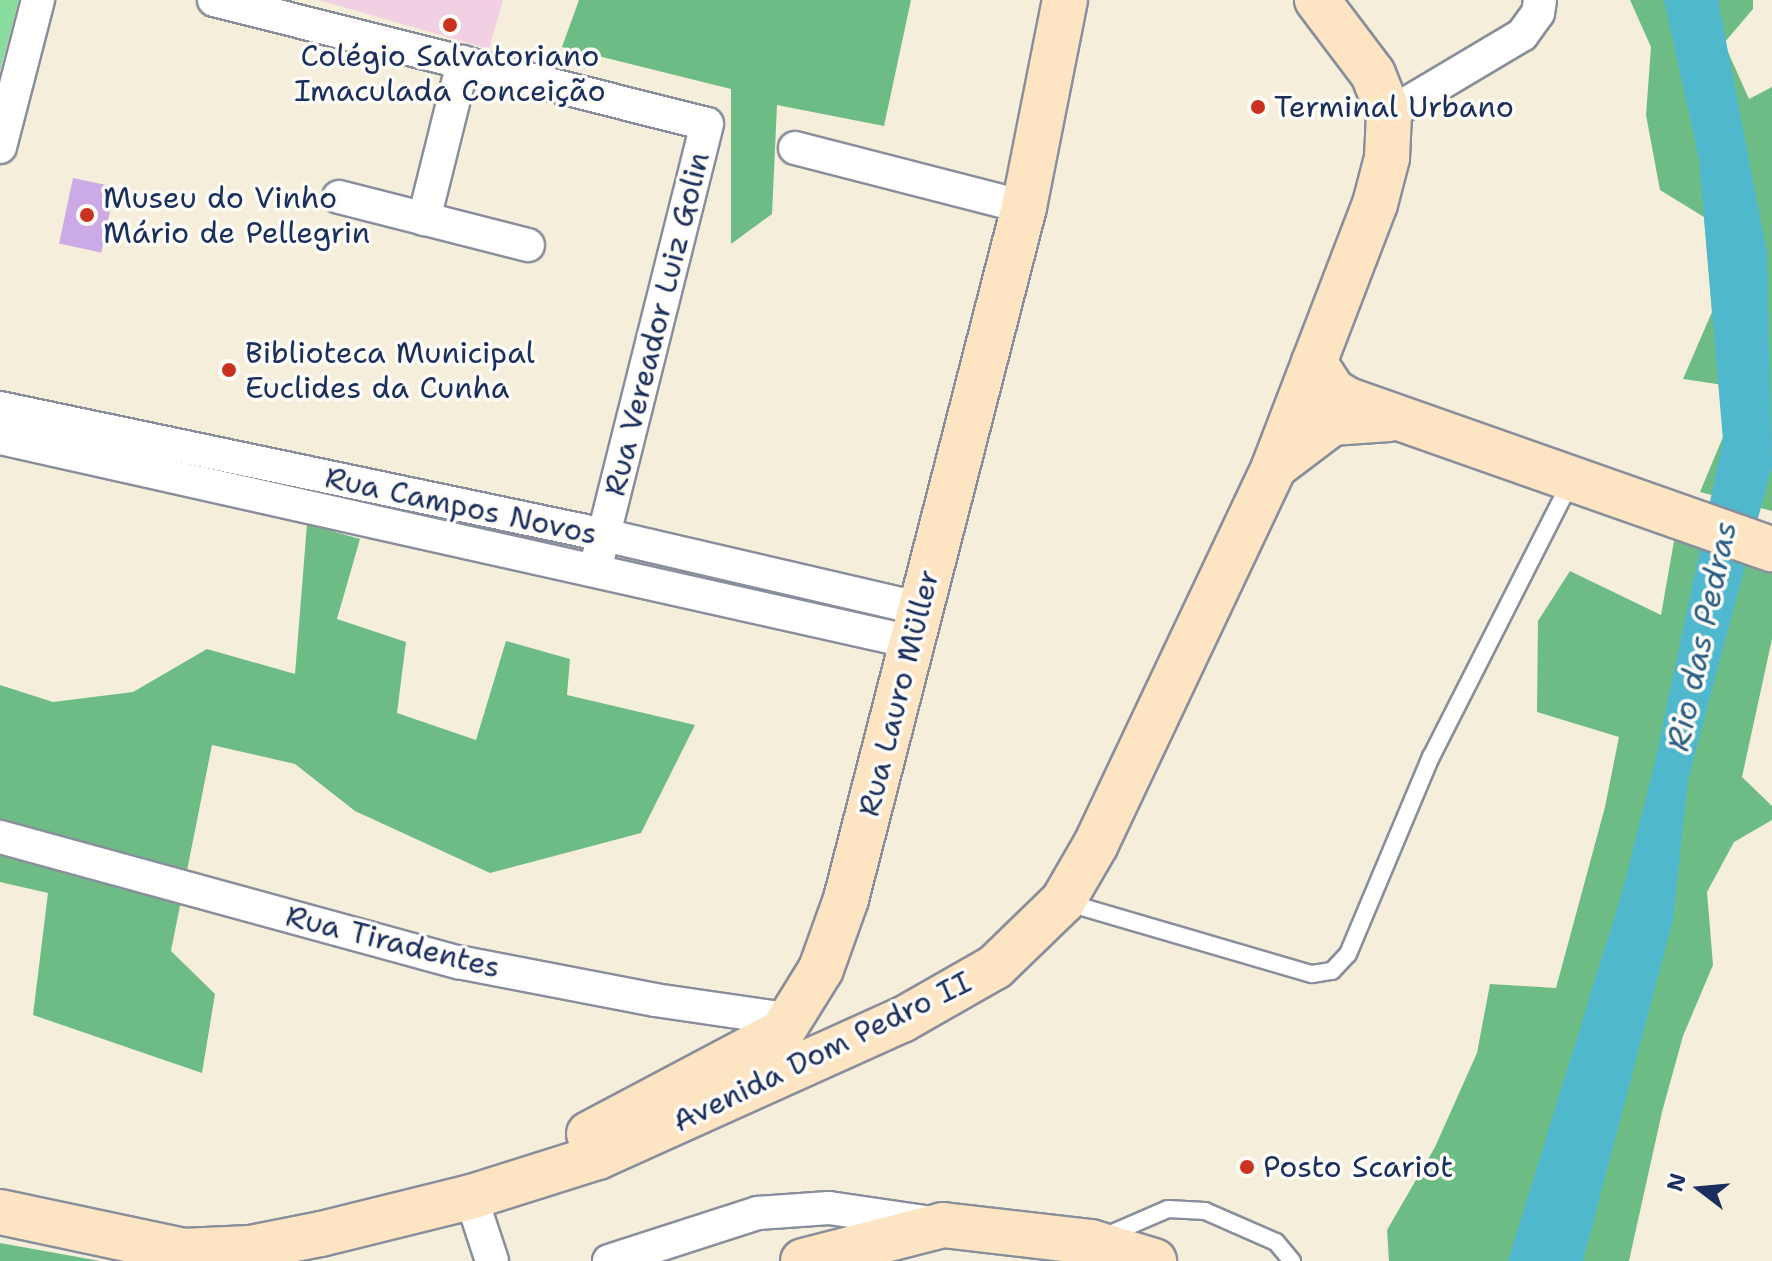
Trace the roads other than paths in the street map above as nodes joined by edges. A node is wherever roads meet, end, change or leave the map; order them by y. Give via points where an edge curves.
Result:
1 (38, 0) edge
2 (214, 0) edge
3 (1065, 0) edge
4 (1317, 0) edge
5 (1540, 0) edge
6 (463, 62) junction
7 (1389, 114) junction
8 (0, 147) edge
9 (795, 148) dead end
10 (339, 197) dead end
11 (1024, 207) junction
12 (424, 219) junction
13 (528, 245) dead end
14 (1314, 362) junction
15 (0, 408) edge
16 (1398, 420) junction
17 (0, 438) edge
18 (1274, 467) junction
19 (1571, 481) junction
20 (604, 535) junction
21 (1772, 549) edge
22 (595, 570) junction
23 (916, 626) junction
24 (0, 837) edge
25 (1063, 901) junction
26 (792, 1020) junction
27 (471, 1197) junction
28 (0, 1212) edge
29 (943, 1225) junction
30 (1091, 1242) junction
31 (492, 1261) edge
32 (609, 1261) edge
33 (803, 1261) edge
34 (1154, 1261) edge
35 (1292, 1261) edge

1 - 8 street
2 - 6 street
3 - 11 main road, Rua Lauro Müller
4 - 7 main road via 1373,74
5 - 7 street via 1538,13 1522,35
6 - 12 street
6 - 20 street, Rua Vereador Luiz Golin via 707,124
7 - 14 main road via 1387,158 1375,204
9 - 11 street
10 - 12 street
11 - 23 main road, Rua Lauro Müller
12 - 13 street
14 - 16 main road, Avenida Dom Pedro II via 1333,391
14 - 18 main road
15 - 20 street, Rua Campos Novos
16 - 18 main road, Avenida Dom Pedro II via 1332,423
16 - 19 main road, Avenida Dom Pedro II
17 - 22 street, Rua Campos Novos
18 - 25 main road, Avenida Dom Pedro II via 1096,844
19 - 21 main road, Avenida Dom Pedro II
19 - 25 lane via 1431,757 1348,954 1332,971 1312,974
20 - 22 street, Rua Vereador Luiz Golin
20 - 23 street, Rua Campos Novos
22 - 23 street, Rua Campos Novos
23 - 26 main road, Rua Lauro Müller via 846,899 821,969
24 - 26 street, Rua Tiradentes via 458,962
25 - 27 main road, Avenida Dom Pedro II via 995,967 902,1020 652,1135
26 - 27 main road, Rua Lauro Müller via 782,1032
27 - 28 main road, Avenida Dom Pedro II via 250,1248 183,1251
27 - 31 street
29 - 30 main road
29 - 32 street via 829,1208 758,1213
29 - 33 main road
30 - 34 main road
30 - 35 lane via 1168,1209 1205,1211 1276,1242

